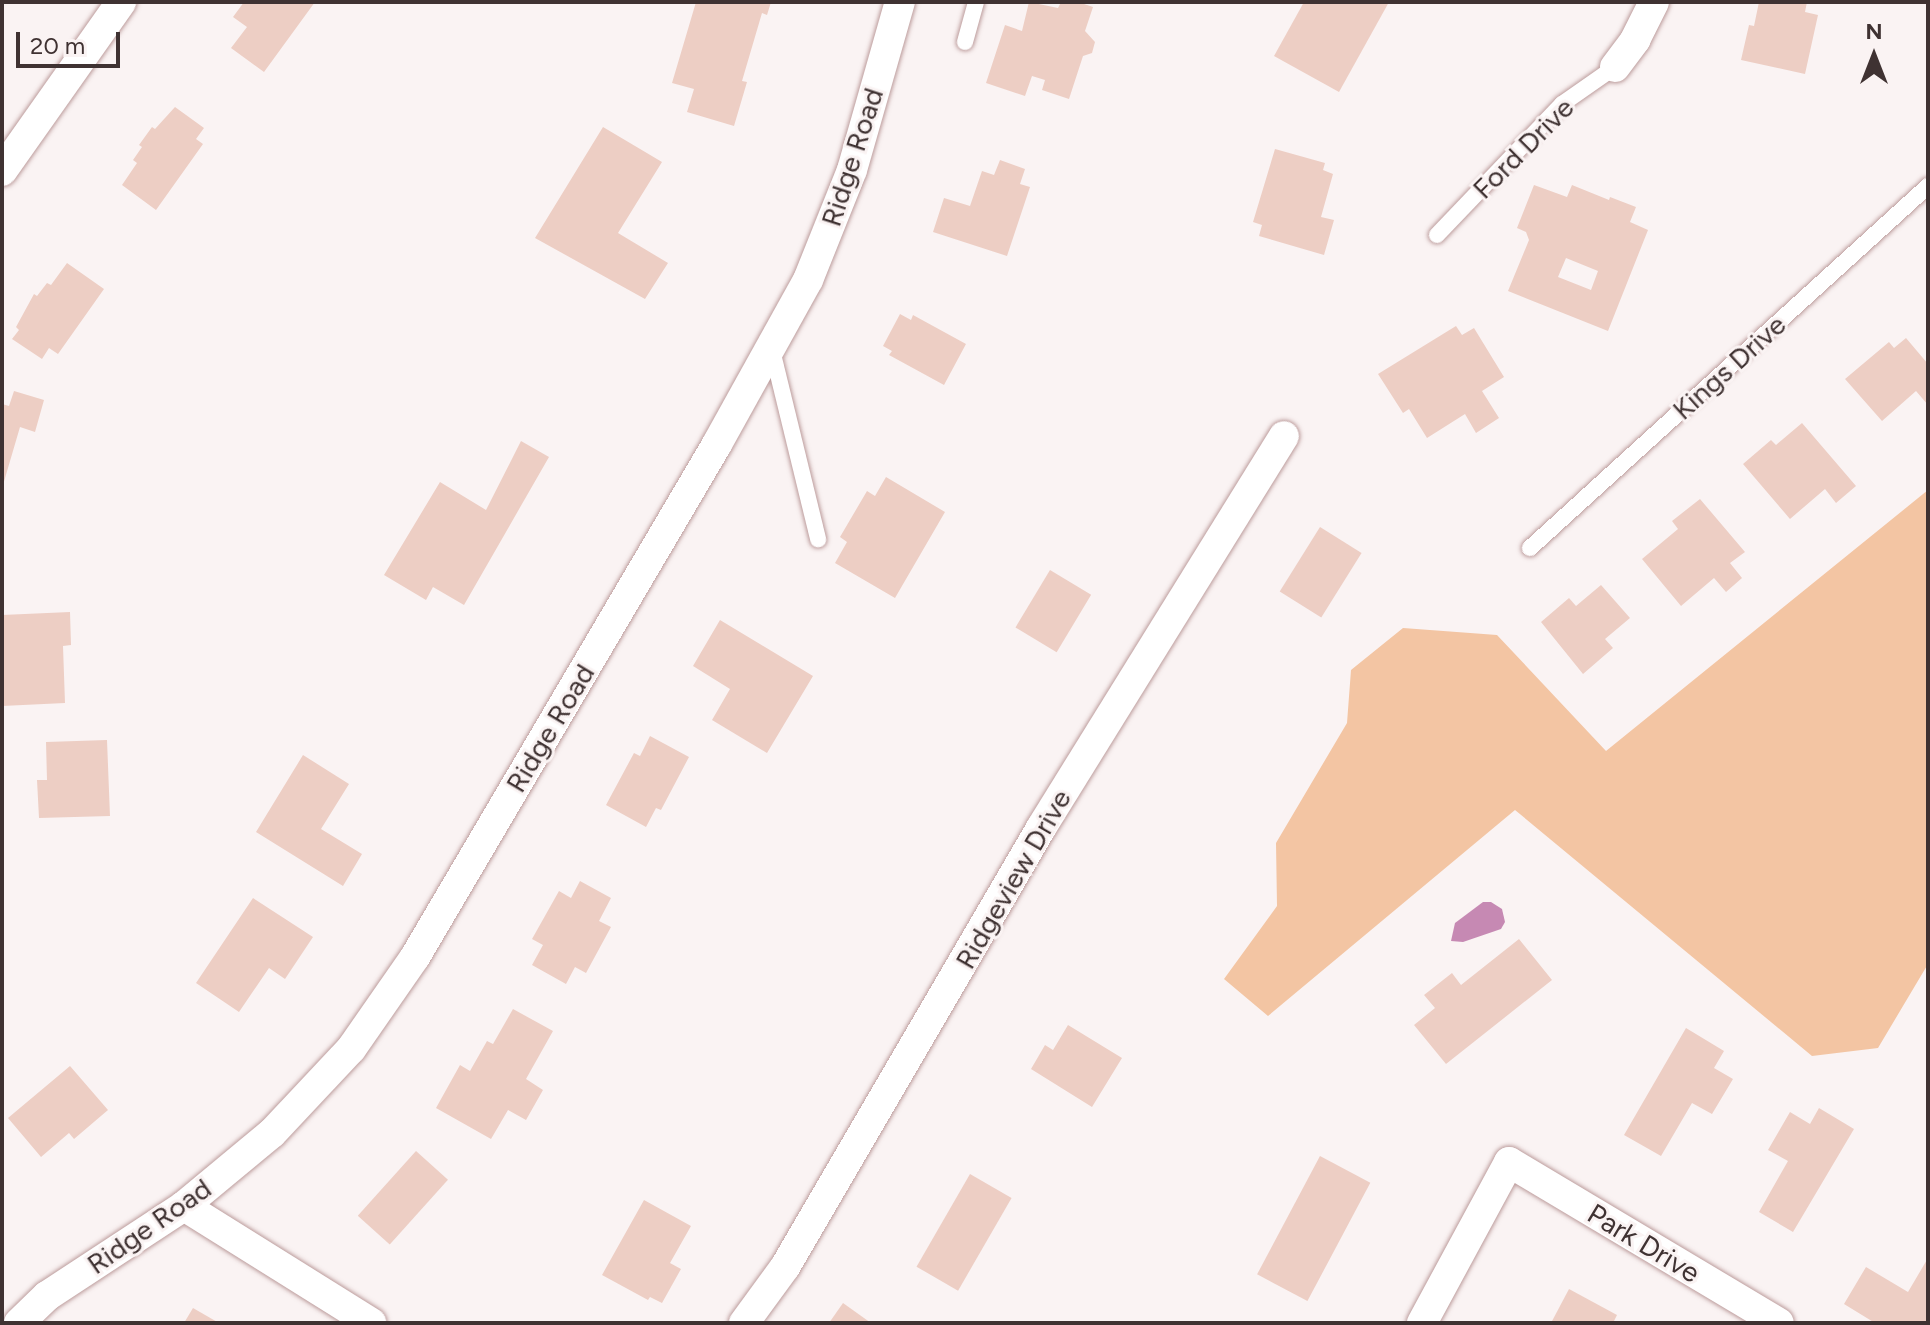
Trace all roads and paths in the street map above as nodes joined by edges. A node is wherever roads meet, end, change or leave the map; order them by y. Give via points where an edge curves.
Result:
1 (121, 2) edge
2 (900, 2) edge
3 (976, 2) edge
4 (1654, 2) edge
5 (965, 42) dead end
6 (1615, 67) joint
7 (2, 171) edge
8 (1928, 186) edge
9 (1437, 235) dead end
10 (771, 346) junction
11 (1284, 436) dead end
12 (818, 539) dead end
13 (1530, 548) dead end
14 (184, 1206) junction
15 (19, 1323) edge
16 (371, 1323) edge
17 (744, 1323) edge
18 (1422, 1323) edge
19 (1779, 1323) edge

1 - 7 street
2 - 10 street, Ridge Road via 833,223
3 - 5 lane
4 - 6 street
6 - 9 lane, Ford Drive via 1562,104
8 - 13 lane, Kings Drive
10 - 12 lane
10 - 14 street, Ridge Road via 415,957 351,1049 314,1091
11 - 17 street, Ridgeview Drive via 1048,816 785,1267
14 - 15 street, Ridge Road via 47,1296
14 - 16 street
18 - 19 street, Park Drive via 1509,1162

